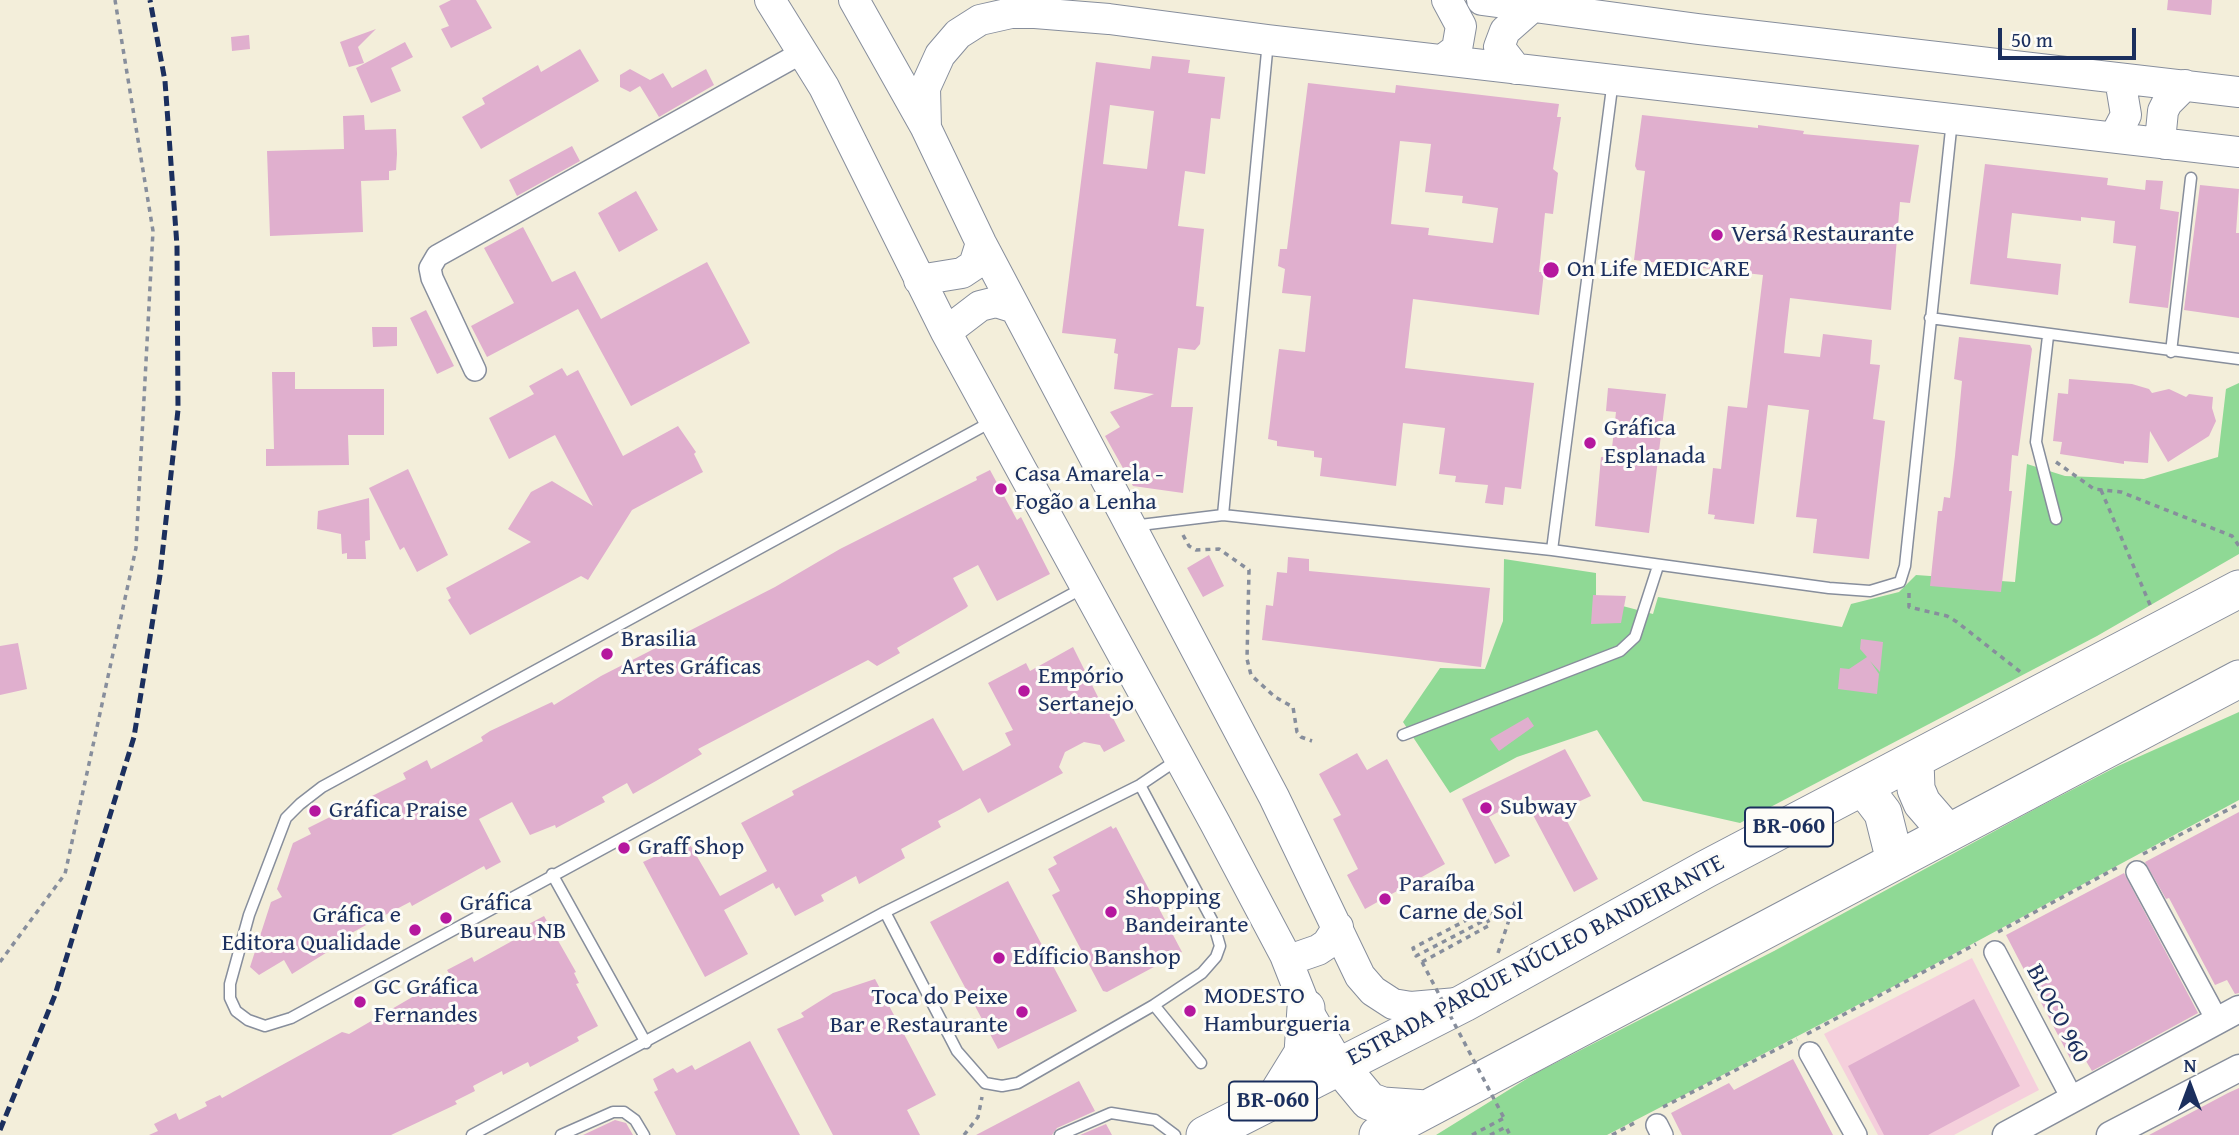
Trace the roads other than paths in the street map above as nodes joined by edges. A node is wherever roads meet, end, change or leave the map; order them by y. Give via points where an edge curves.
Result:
1 (769, 0) edge
2 (853, 0) edge
3 (1447, 0) edge
4 (1482, 0) edge
5 (1100, 9) edge
6 (1530, 9) junction
7 (1268, 40) junction
8 (803, 52) junction
9 (1445, 58) junction
10 (1516, 69) junction
11 (1613, 78) junction
12 (2120, 79) junction
13 (2185, 85) junction
14 (2239, 92) edge
15 (1953, 117) junction
16 (926, 128) junction
17 (2115, 136) junction
18 (2165, 144) junction
19 (2239, 152) edge
20 (2191, 177) dead end
21 (981, 243) junction
22 (919, 280) junction
23 (1015, 308) junction
24 (1930, 318) junction
25 (946, 331) junction
26 (2048, 336) junction
27 (2171, 352) junction
28 (2239, 359) edge
29 (475, 370) dead end
30 (994, 421) junction
31 (1223, 515) junction
32 (2056, 519) dead end
33 (1132, 526) junction
34 (1552, 550) junction
35 (1658, 566) junction
36 (1086, 586) junction
37 (2239, 589) edge
38 (2239, 679) edge
39 (1403, 735) dead end
40 (1180, 758) junction
41 (1915, 761) junction
42 (1140, 785) junction
43 (1864, 788) junction
44 (1948, 834) junction
45 (1895, 861) junction
46 (2129, 866) road end
47 (552, 874) junction
48 (885, 912) junction
49 (1338, 927) junction
50 (1987, 945) road end
51 (1285, 955) junction
52 (1454, 996) junction
53 (1154, 1004) junction
54 (1306, 1008) junction
55 (2228, 1015) edge
56 (646, 1043) junction
57 (1810, 1053) dead end
58 (1201, 1063) dead end
59 (1340, 1066) junction
60 (2239, 1068) edge
61 (2073, 1100) junction
62 (1274, 1101) junction
63 (1426, 1110) junction
64 (472, 1135) edge
65 (561, 1135) edge
66 (644, 1135) edge
67 (1060, 1135) edge
68 (1175, 1135) edge
69 (1205, 1135) edge
70 (1378, 1135) edge
71 (1856, 1135) edge
72 (2006, 1135) edge
73 (2110, 1135) edge

1 - 8 main road
2 - 16 main road
3 - 9 main road via 1461,26 1457,49
4 - 6 main road
5 - 7 main road
5 - 16 main road via 1011,13 980,20 958,34 931,71 925,89
6 - 10 main road via 1505,30 1499,47
6 - 12 main road
7 - 9 main road
7 - 31 lane
8 - 22 main road
8 - 29 street via 437,256 430,268 432,278
9 - 10 main road
10 - 11 main road
11 - 15 main road
11 - 34 lane
12 - 13 main road
12 - 17 main road via 2126,115
13 - 14 main road
13 - 18 main road via 2164,111 2161,131
15 - 17 main road
15 - 24 lane
16 - 21 main road
17 - 18 main road
18 - 19 main road
20 - 27 lane
21 - 22 main road via 974,265 962,273
21 - 23 main road
22 - 25 main road
23 - 25 main road via 996,302 980,306
23 - 33 main road
24 - 26 lane
24 - 35 lane via 1900,582 1870,591
25 - 30 main road
26 - 27 lane
26 - 32 lane via 2036,442
27 - 28 lane
30 - 36 main road
30 - 47 lane via 300,804 286,818 249,915 230,998 247,1020 265,1026 291,1018
31 - 33 lane
31 - 34 lane
33 - 49 main road
34 - 35 lane
35 - 39 lane via 1635,637 1620,651
36 - 40 main road
36 - 47 lane
37 - 41 highway, ESTRADA PARQUE NÚCLEO BANDEIRANTE / BR-060
38 - 44 highway
40 - 42 lane
40 - 51 main road
41 - 43 highway, ESTRADA PARQUE NÚCLEO BANDEIRANTE / BR-060
41 - 44 highway via 1916,789 1922,803
42 - 48 lane
42 - 53 lane via 1213,922 1220,946 1202,974
43 - 45 highway via 1883,813
43 - 52 highway, ESTRADA PARQUE NÚCLEO BANDEIRANTE / BR-060
44 - 45 highway
45 - 63 highway
46 - 55 street
47 - 56 lane
48 - 53 lane via 957,1051 985,1083 1018,1083
48 - 56 lane
49 - 51 main road via 1318,950 1292,958
49 - 52 main road via 1360,976 1393,1004 1411,1007
50 - 61 street, BLOCO 960
51 - 54 main road
52 - 59 highway, ESTRADA PARQUE NÚCLEO BANDEIRANTE / BR-060
53 - 58 lane
54 - 59 main road
54 - 62 highway via 1303,1053
55 - 61 street
56 - 64 lane
57 - 71 street
59 - 62 highway, ESTRADA PARQUE NÚCLEO BANDEIRANTE / BR-060
59 - 63 highway via 1368,1101
60 - 73 street
61 - 72 street
62 - 69 highway, ESTRADA PARQUE NÚCLEO BANDEIRANTE / BR-060
63 - 70 highway
65 - 66 lane via 613,1112 624,1112 635,1119
67 - 68 lane via 1111,1113 1156,1119

